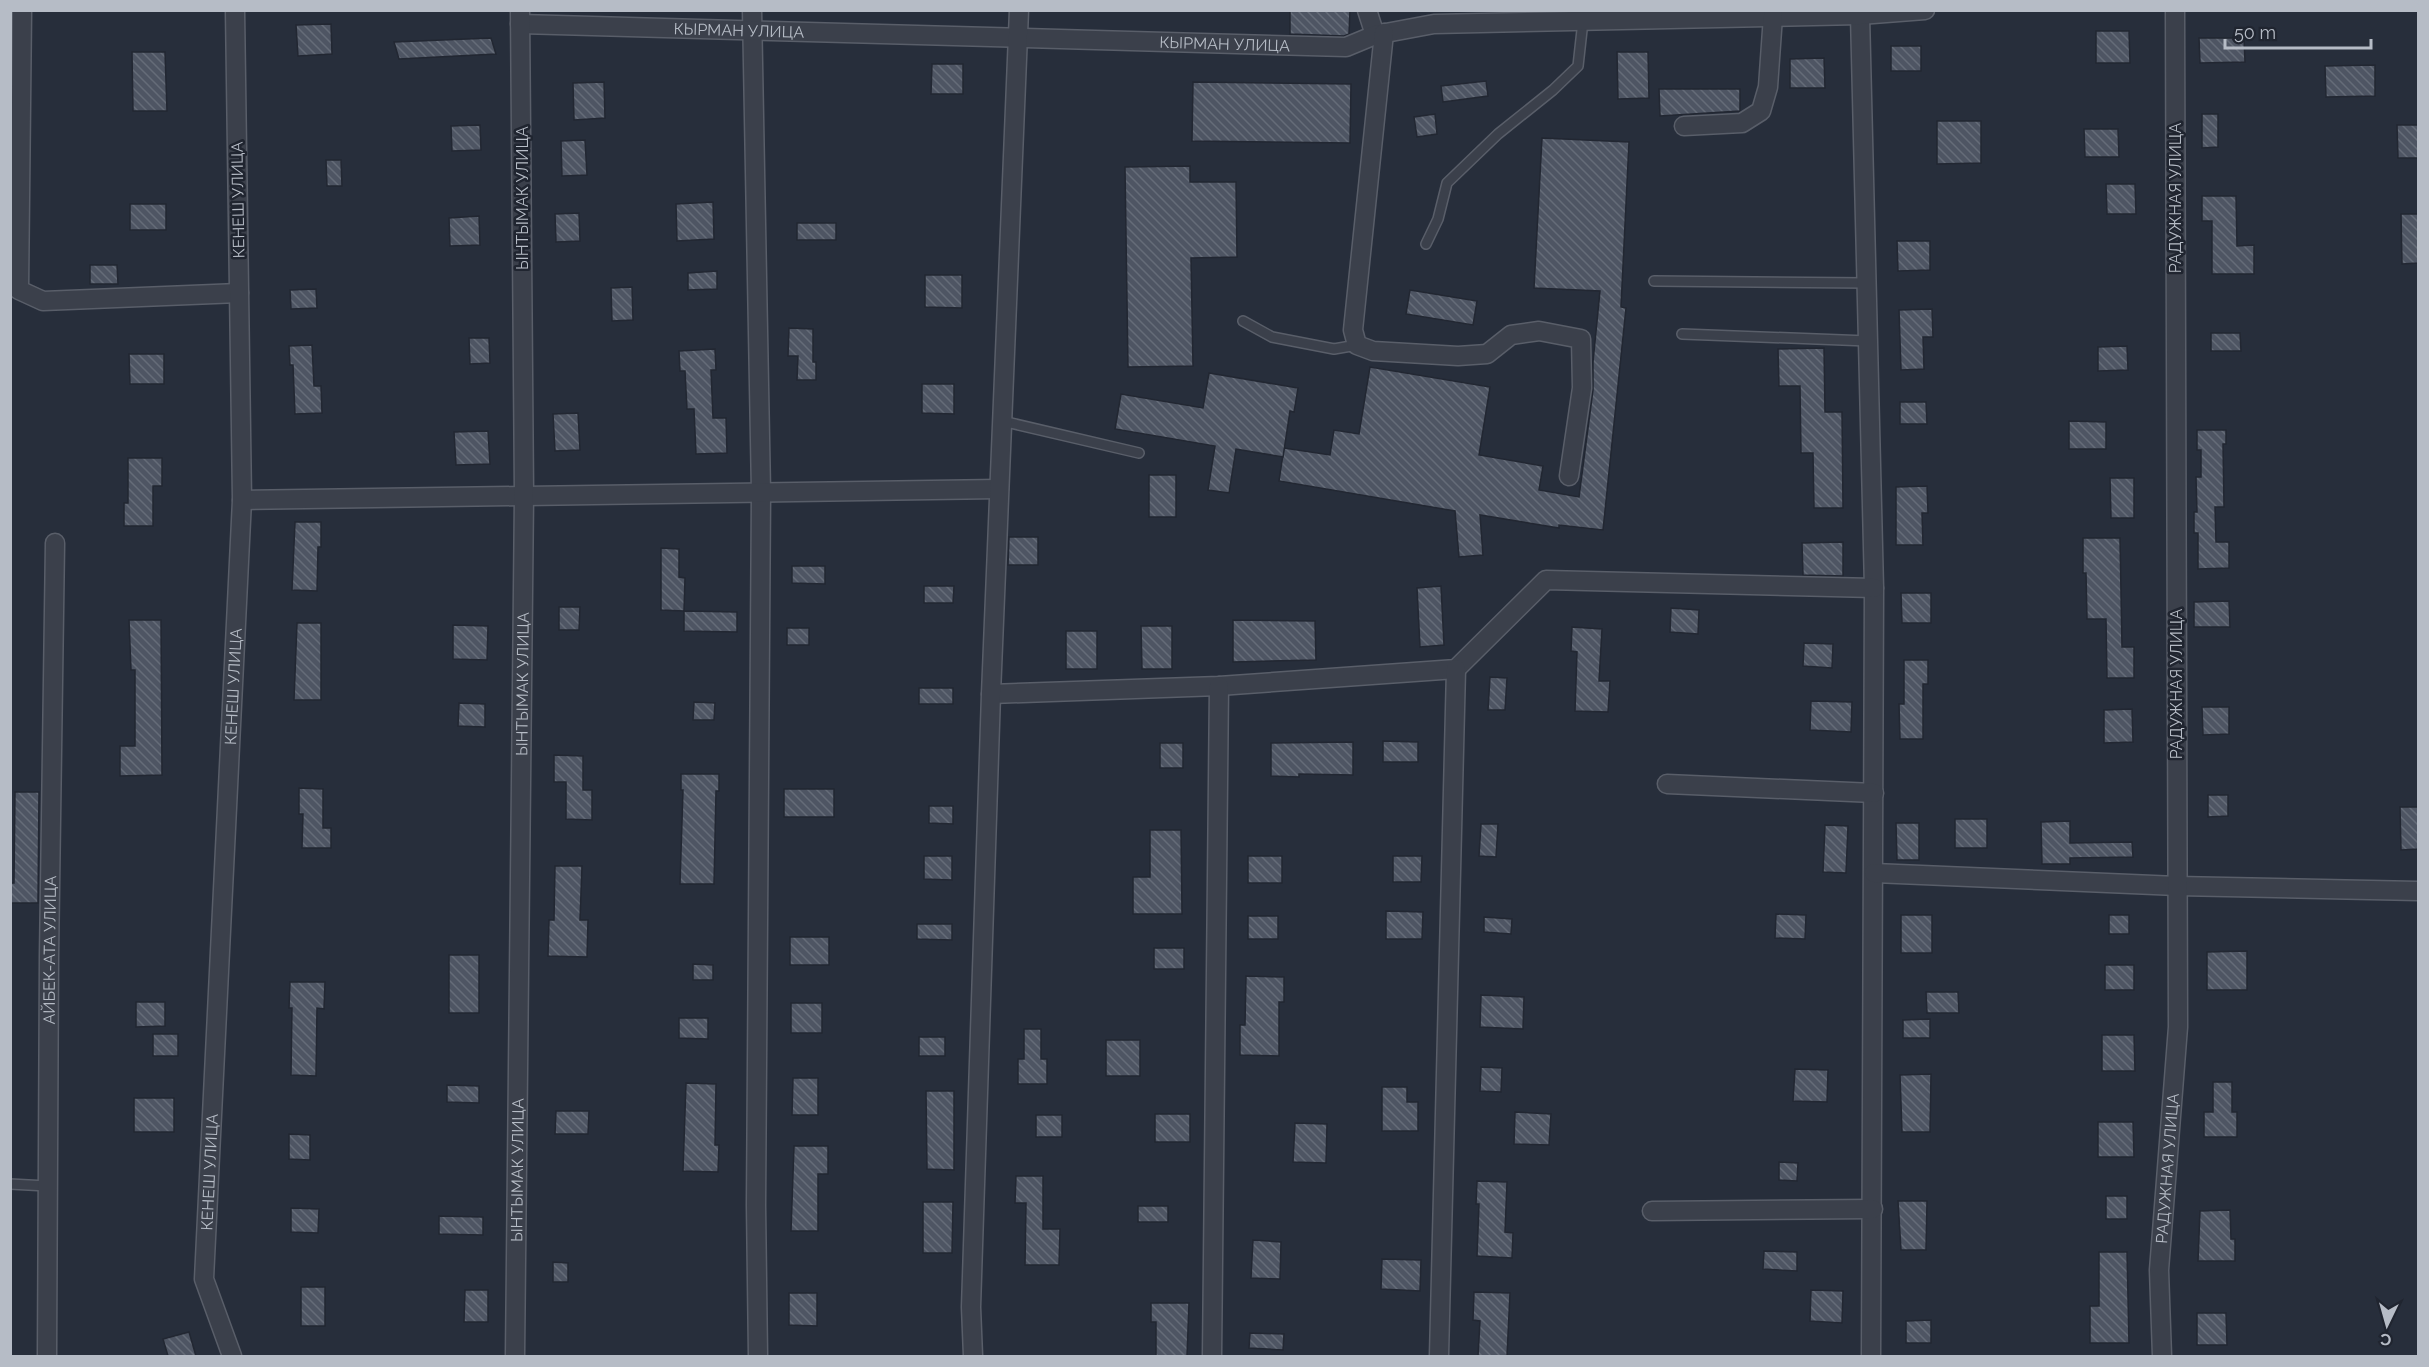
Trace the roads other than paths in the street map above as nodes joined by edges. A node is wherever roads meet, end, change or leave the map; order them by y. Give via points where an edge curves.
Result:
1 (22, 10) edge
2 (235, 10) edge
3 (752, 10) edge
4 (1019, 10) edge
5 (1367, 10) edge
6 (1925, 10) edge
7 (2175, 10) edge
8 (1898, 11) edge
9 (1697, 14) edge
10 (1860, 15) junction
11 (1773, 16) junction
12 (520, 17) edge
13 (1512, 17) edge
14 (1583, 21) junction
15 (752, 31) junction
16 (1380, 34) junction
17 (1018, 39) junction
18 (1684, 126) dead end
19 (1426, 244) dead end
20 (1654, 281) dead end
21 (1867, 283) junction
22 (239, 293) junction
23 (1243, 321) dead end
24 (1682, 334) dead end
25 (1868, 341) junction
26 (1357, 345) junction
27 (1002, 421) junction
28 (1139, 453) dead end
29 (1569, 476) dead end
30 (999, 489) junction
31 (761, 492) junction
32 (525, 495) junction
33 (242, 500) junction
34 (55, 543) dead end
35 (1874, 588) junction
36 (1456, 669) junction
37 (1219, 686) junction
38 (991, 694) junction
39 (1667, 784) dead end
40 (1874, 793) junction
41 (1874, 873) junction
42 (2177, 886) junction
43 (2418, 891) edge
44 (10, 1184) edge
45 (47, 1186) junction
46 (1873, 1209) junction
47 (1652, 1211) dead end
48 (47, 1356) edge
49 (232, 1356) edge
50 (515, 1356) edge
51 (758, 1356) edge
52 (973, 1356) edge
53 (1212, 1356) edge
54 (1439, 1356) edge
55 (1871, 1356) edge
56 (2162, 1356) edge

1 - 22 street via 19,290 43,300
2 - 22 street, КЕНЕШ УЛИЦА
3 - 15 street
4 - 17 street
5 - 16 street
6 - 8 street, КЫРМАН УЛИЦА
7 - 42 street, РАДУЖНАЯ УЛИЦА
8 - 10 street, КЫРМАН УЛИЦА
9 - 11 street, КЫРМАН УЛИЦА
9 - 14 street, КЫРМАН УЛИЦА
10 - 11 street, КЫРМАН УЛИЦА
10 - 21 street
11 - 18 street via 1768,87 1761,111 1742,123
12 - 15 street, КЫРМАН УЛИЦА
12 - 32 street, ЫНТЫМАК УЛИЦА
13 - 14 street, КЫРМАН УЛИЦА
13 - 16 street, КЫРМАН УЛИЦА via 1434,24
14 - 19 lane via 1578,66 1447,183 1438,219
15 - 17 street, КЫРМАН УЛИЦА
15 - 31 street
16 - 17 street, КЫРМАН УЛИЦА via 1346,47
16 - 26 street via 1353,330
17 - 27 street
20 - 21 lane
21 - 25 street
22 - 33 street, КЕНЕШ УЛИЦА
23 - 26 lane via 1272,337 1334,349
24 - 25 lane
25 - 35 street
26 - 29 street via 1373,351 1458,356 1487,354 1511,335 1539,331 1581,339 1582,387
27 - 28 lane
27 - 30 street
30 - 31 street
30 - 38 street
31 - 32 street
31 - 51 street
32 - 33 street
32 - 50 street, ЫНТЫМАК УЛИЦА
33 - 49 street, КЕНЕШ УЛИЦА via 204,1279
34 - 45 street, АЙБЕК-АТА УЛИЦА
35 - 36 street via 1546,580
35 - 40 street
36 - 37 street
36 - 54 street
37 - 38 street
37 - 53 street
38 - 52 street via 971,1307
39 - 40 street
40 - 41 street
41 - 42 street
41 - 46 street
42 - 43 street
42 - 56 street, РАДУЖНАЯ УЛИЦА via 2178,1027 2159,1270
44 - 45 lane
45 - 48 street, АЙБЕК-АТА УЛИЦА
46 - 47 street
46 - 55 street

